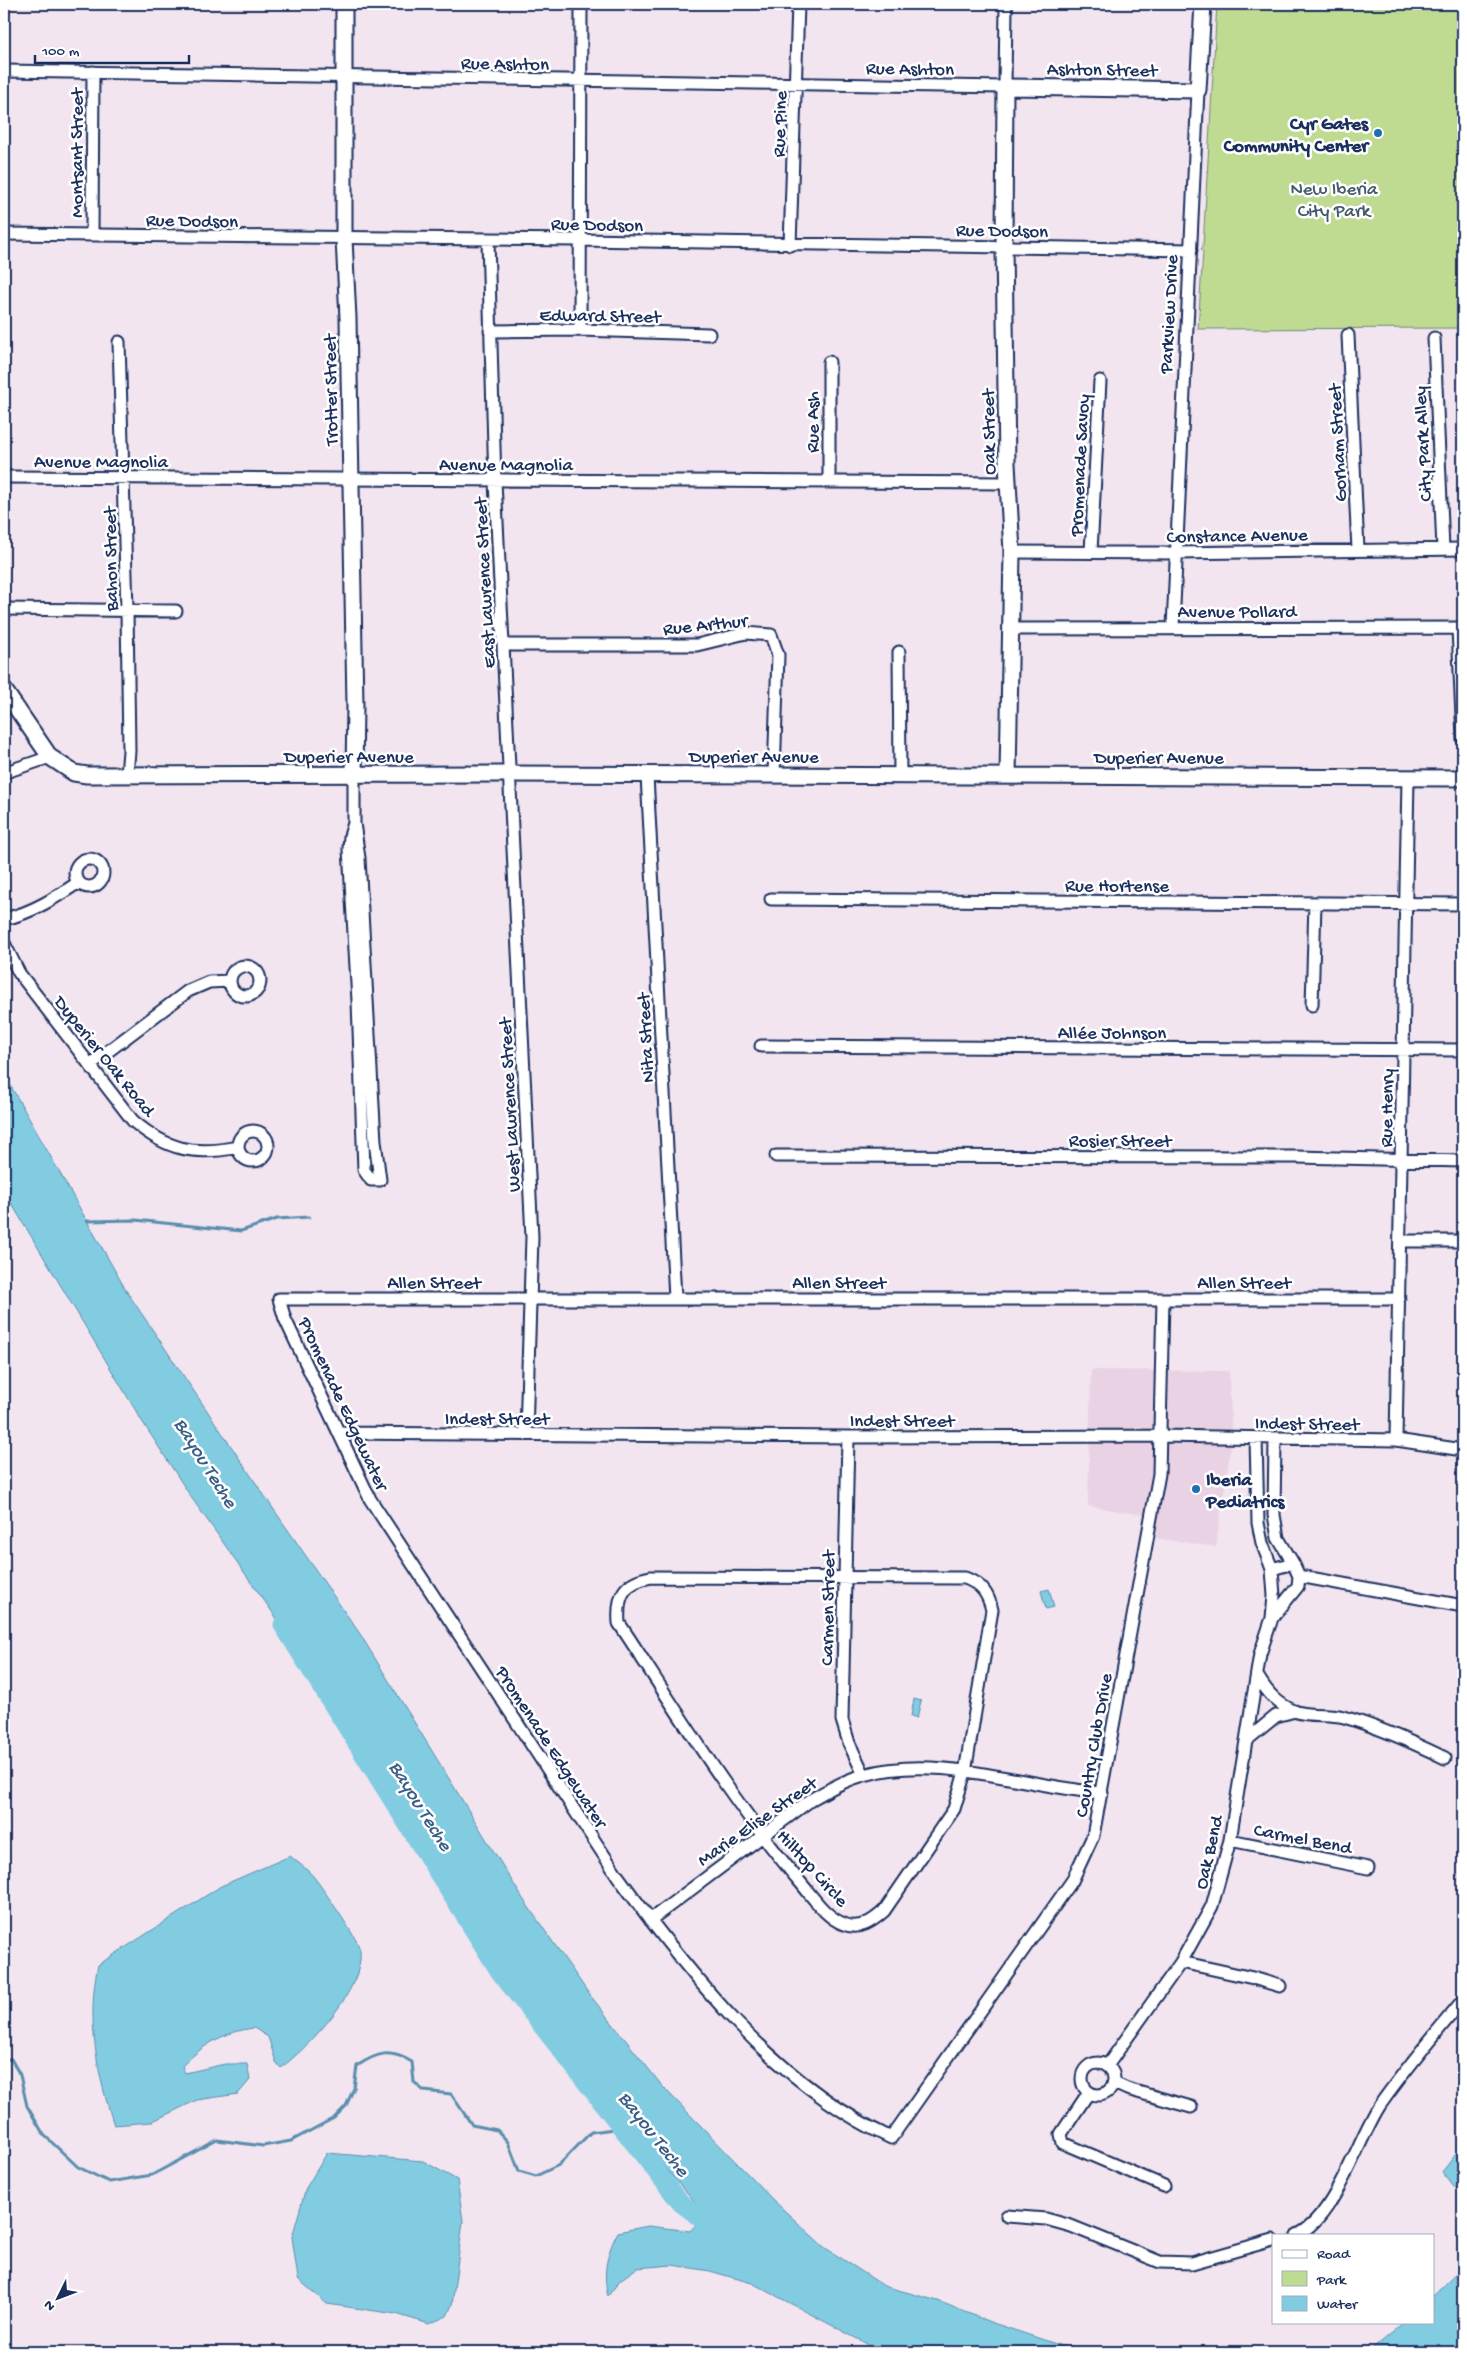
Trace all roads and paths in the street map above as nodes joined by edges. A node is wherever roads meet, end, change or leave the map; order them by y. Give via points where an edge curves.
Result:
1 (344, 4) edge
2 (581, 4) edge
3 (798, 4) edge
4 (1006, 4) edge
5 (1203, 4) edge
6 (4, 70) edge
7 (93, 72) junction
8 (344, 76) junction
9 (580, 81) junction
10 (797, 82) junction
11 (1005, 87) junction
12 (1198, 90) junction
13 (4, 234) edge
14 (92, 235) junction
15 (344, 238) junction
16 (488, 240) junction
17 (580, 240) junction
18 (790, 245) junction
19 (1004, 246) junction
20 (1191, 250) junction
21 (580, 330) junction
22 (490, 331) junction
23 (710, 334) dead end
24 (1348, 336) dead end
25 (1434, 338) dead end
26 (119, 342) dead end
27 (829, 362) dead end
28 (1100, 381) dead end
29 (4, 477) edge
30 (124, 478) junction
31 (351, 479) junction
32 (495, 481) junction
33 (829, 482) junction
34 (1007, 483) junction
35 (1443, 549) junction
36 (1463, 549) edge
37 (1358, 550) junction
38 (1012, 552) junction
39 (1091, 552) junction
40 (1176, 553) junction
41 (4, 609) edge
42 (127, 610) junction
43 (176, 611) dead end
44 (1173, 627) junction
45 (1461, 628) edge
46 (1010, 629) junction
47 (503, 645) junction
48 (899, 652) dead end
49 (4, 690) edge
50 (1463, 739) edge
51 (50, 757) junction
52 (4, 770) edge
53 (508, 774) junction
54 (127, 775) junction
55 (774, 775) junction
56 (900, 775) junction
57 (354, 776) junction
58 (647, 776) junction
59 (1008, 776) junction
60 (1408, 777) junction
61 (1463, 778) edge
62 (79, 882) dead end
63 (772, 899) dead end
64 (1315, 903) junction
65 (1406, 904) junction
66 (1463, 904) edge
67 (4, 919) edge
68 (4, 943) edge
69 (230, 981) dead end
70 (1312, 1005) dead end
71 (762, 1046) dead end
72 (1403, 1049) junction
73 (1463, 1050) edge
74 (91, 1064) junction
75 (368, 1117) dead end
76 (238, 1147) dead end
77 (776, 1156) dead end
78 (1401, 1158) junction
79 (1463, 1161) edge
80 (1400, 1241) junction
81 (1463, 1241) edge
82 (675, 1298) junction
83 (279, 1299) joint
84 (530, 1299) junction
85 (1163, 1299) junction
86 (1399, 1299) junction
87 (339, 1433) junction
88 (526, 1434) junction
89 (1160, 1436) junction
90 (848, 1437) junction
91 (1256, 1438) junction
92 (1275, 1439) junction
93 (1396, 1440) junction
94 (1463, 1450) edge
95 (1293, 1563) junction
96 (1272, 1569) junction
97 (1299, 1576) junction
98 (844, 1578) junction
99 (1463, 1606) edge
100 (1272, 1618) junction
101 (1258, 1677) junction
102 (1295, 1712) junction
103 (1248, 1739) junction
104 (1444, 1758) dead end
105 (965, 1772) junction
106 (864, 1775) junction
107 (1102, 1793) junction
108 (762, 1835) junction
109 (1230, 1840) junction
110 (1368, 1868) dead end
111 (650, 1920) junction
112 (1181, 1962) junction
113 (1280, 1986) dead end
114 (1463, 2000) edge
115 (1107, 2066) junction
116 (1114, 2083) junction
117 (1089, 2092) junction
118 (1191, 2107) dead end
119 (892, 2138) joint
120 (1164, 2186) dead end
121 (1007, 2216) dead end
122 (1298, 2234) edge
123 (1272, 2240) edge

1 - 8 main road, Trotter Street
2 - 9 street
3 - 10 street, Rue Pine
4 - 11 street
5 - 12 main road, Parkview Drive
6 - 7 street, Rue Ashton
7 - 8 street, Rue Ashton
7 - 14 street, Montsant Street
8 - 9 street, Rue Ashton
8 - 15 main road, Trotter Street
9 - 10 street, Rue Ashton
9 - 17 street
10 - 11 street, Rue Ashton
10 - 18 street, Rue Pine
11 - 12 main road, Ashton Street
11 - 19 main road, Oak Street
12 - 20 street, Parkview Drive
13 - 14 street, Rue Dodson
14 - 15 street, Rue Dodson
15 - 16 street, Rue Dodson
15 - 31 main road, Trotter Street
16 - 17 street, Rue Dodson
16 - 22 street, East Lawrence Street
17 - 18 street, Rue Dodson
17 - 21 street
18 - 19 street, Rue Dodson
19 - 20 street, Rue Dodson
19 - 34 main road, Oak Street
20 - 40 street, Parkview Drive
21 - 22 street, Edward Street
21 - 23 street, Edward Street
22 - 32 street, East Lawrence Street
24 - 37 street, Gorham Street
25 - 35 street, City Park Alley
26 - 30 street, Bahon Street
27 - 33 street, Rue Ash
28 - 39 street, Promenade Savoy
29 - 30 street, Avenue Magnolia
30 - 31 street, Avenue Magnolia
30 - 42 street, Bahon Street
31 - 32 street, Avenue Magnolia
31 - 57 main road, Trotter Street
32 - 33 street, Avenue Magnolia
32 - 47 street, East Lawrence Street
33 - 34 street, Avenue Magnolia
34 - 38 main road, Oak Street
35 - 36 street, Constance Avenue
35 - 37 street, Constance Avenue
37 - 40 street, Constance Avenue
38 - 39 street, Constance Avenue
38 - 46 main road, Oak Street
39 - 40 street, Constance Avenue
40 - 44 street, Parkview Drive
41 - 42 street
42 - 43 street
42 - 54 street, Bahon Street
44 - 45 street, Avenue Pollard
44 - 46 street, Avenue Pollard
45 - 50 street
46 - 59 main road, Oak Street
47 - 53 street, East Lawrence Street
47 - 55 street, Rue Arthur via 697,645 746,633 771,635 778,656
48 - 56 street
49 - 51 main road
51 - 52 street
51 - 54 main road, Duperier Avenue via 74,773
53 - 57 main road, Duperier Avenue
53 - 58 main road, Duperier Avenue
53 - 84 street, West Lawrence Street via 532,1237
54 - 57 main road, Duperier Avenue
55 - 56 main road, Duperier Avenue
55 - 58 main road, Duperier Avenue
56 - 59 main road, Duperier Avenue
57 - 75 street via 354,823 349,849 355,879
58 - 82 street, Nita Street
59 - 60 main road, Duperier Avenue
60 - 61 main road, Duperier Avenue
60 - 65 street, Rue Henry
62 - 67 street via 21,916
63 - 64 street, Rue Hortense
64 - 65 street, Rue Hortense
64 - 70 street
65 - 66 street, Rue Hortense
65 - 72 street, Rue Henry
68 - 74 street, Duperier Oak Road via 19,973
69 - 74 street via 209,982 188,991
71 - 72 street, Allée Johnson
72 - 73 street, Allée Johnson
72 - 78 street, Rue Henry
74 - 76 street, Duperier Oak Road via 133,1121 152,1138 175,1148 200,1151
77 - 78 street, Rosier Street
78 - 79 street, Rosier Street
78 - 80 street, Rue Henry
80 - 81 street
80 - 86 street, Rue Henry
82 - 84 street, Allen Street
82 - 85 street, Allen Street
83 - 84 street, Allen Street
83 - 87 street, Promenade Edgewater via 285,1319
84 - 88 street, West Lawrence Street
85 - 86 street, Allen Street
85 - 89 street, Country Club Drive
86 - 93 street, Rue Henry
87 - 88 street, Indest Street
87 - 111 street, Promenade Edgewater via 370,1499 617,1875
88 - 90 street, Indest Street
89 - 90 street, Indest Street
89 - 91 street, Indest Street
89 - 107 street, Country Club Drive via 1159,1474
90 - 98 street, Carmen Street
91 - 92 street, Indest Street
91 - 96 street, Oak Bend via 1258,1523
92 - 93 street, Indest Street
92 - 95 street via 1274,1515 1278,1538
93 - 94 street, Indest Street
95 - 96 street
95 - 97 street
96 - 100 street, Oak Bend
97 - 99 street
97 - 100 street, Oak Bend via 1298,1586
98 - 105 street, Hilltop Circle via 964,1578 984,1589 992,1610
98 - 106 street, Carmen Street via 842,1720
98 - 108 street, Hilltop Circle via 651,1576 628,1586 621,1597 618,1609 620,1623 720,1778
100 - 101 street, Oak Bend via 1260,1654
101 - 102 street via 1277,1701
101 - 103 street, Oak Bend
102 - 103 street via 1276,1716
102 - 104 street via 1342,1717 1398,1735
103 - 109 street, Oak Bend
105 - 106 street, Marie Elise Street via 931,1768
105 - 107 street, Marie Elise Street
105 - 108 street, Hilltop Circle via 954,1809 884,1911 863,1926 845,1925 829,1916
106 - 108 street, Marie Elise Street via 812,1799
107 - 119 street, Country Club Drive via 1093,1836 1072,1881
108 - 111 street, Marie Elise Street
109 - 110 street, Carmel Bend
109 - 112 street, Oak Bend via 1212,1906
111 - 119 street, Promenade Edgewater via 747,2033 787,2072 848,2115
112 - 113 street
112 - 115 street, Oak Bend
114 - 122 street via 1404,2071 1379,2107 1345,2175 1319,2217
115 - 116 street via 1112,2071
115 - 117 street via 1096,2063 1085,2070 1083,2082
116 - 117 street via 1107,2093
116 - 118 street
117 - 120 street via 1061,2134 1063,2143
121 - 123 street via 1046,2219 1160,2262 1192,2263

